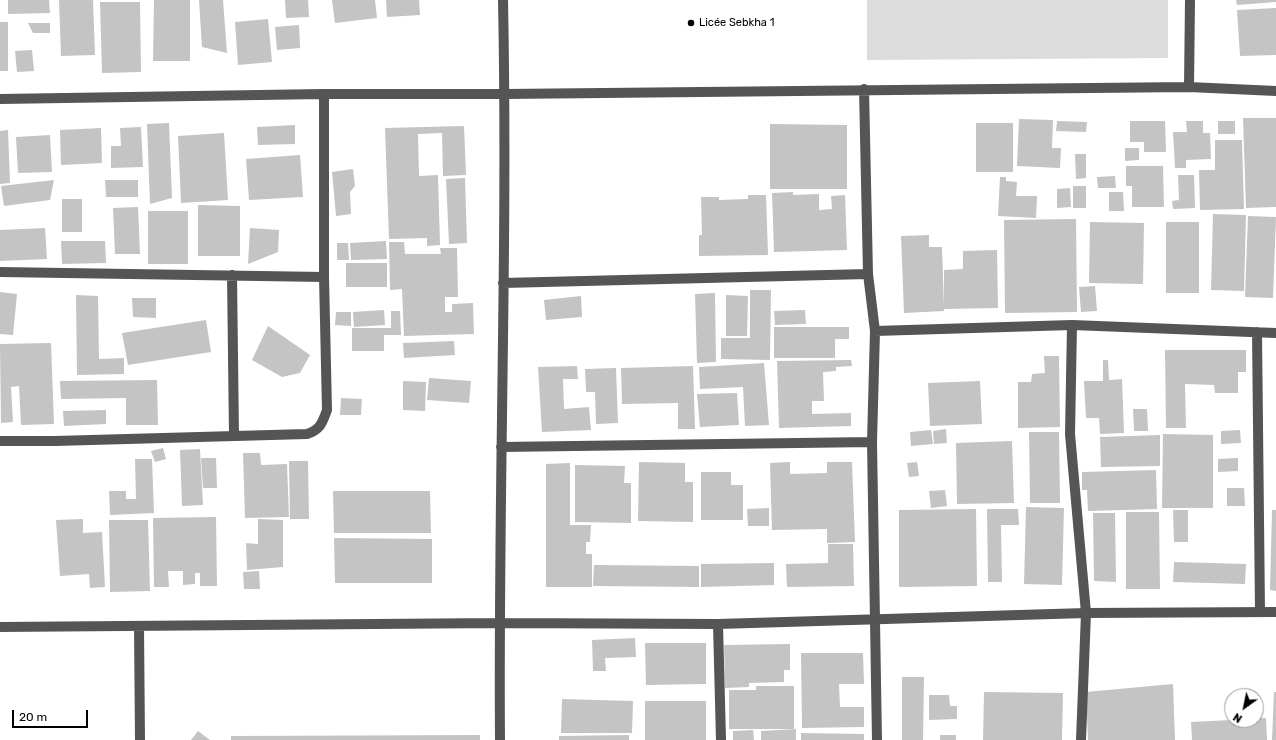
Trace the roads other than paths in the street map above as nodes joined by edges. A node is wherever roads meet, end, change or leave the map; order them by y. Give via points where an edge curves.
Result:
1 (503, 0) edge
2 (1190, 0) edge
3 (1189, 86) junction
4 (864, 90) junction
5 (1276, 91) edge
6 (324, 94) junction
7 (505, 94) junction
8 (0, 99) edge
9 (0, 272) edge
10 (868, 274) junction
11 (232, 275) junction
12 (324, 277) junction
13 (503, 283) junction
14 (1072, 325) junction
15 (875, 331) junction
16 (1257, 332) junction
17 (1276, 333) edge
18 (234, 436) junction
19 (0, 441) edge
20 (872, 442) junction
21 (501, 447) junction
22 (1260, 612) junction
23 (1276, 612) edge
24 (1086, 613) junction
25 (876, 619) junction
26 (499, 623) junction
27 (718, 624) junction
28 (0, 627) edge
29 (139, 627) junction
30 (140, 740) edge
31 (500, 740) edge
32 (721, 740) edge
33 (877, 740) edge
34 (1081, 740) edge

1 - 7 street
2 - 3 street
3 - 4 street
3 - 5 street
4 - 7 street
4 - 10 street
6 - 7 street
6 - 8 street
6 - 12 street
7 - 13 street
9 - 11 street
10 - 13 street
10 - 15 street
11 - 12 street
11 - 18 street
12 - 18 street via 327,410 320,427 307,434
13 - 21 street
14 - 15 street
14 - 16 street
14 - 24 street via 1070,434
15 - 20 street
16 - 17 street
16 - 22 street
18 - 19 street
20 - 21 street
20 - 25 street
21 - 26 street
22 - 23 street
22 - 24 street
24 - 25 street
24 - 34 street
25 - 27 street
25 - 33 street
26 - 27 street
26 - 29 street
26 - 31 street
27 - 32 street
28 - 29 street
29 - 30 street

